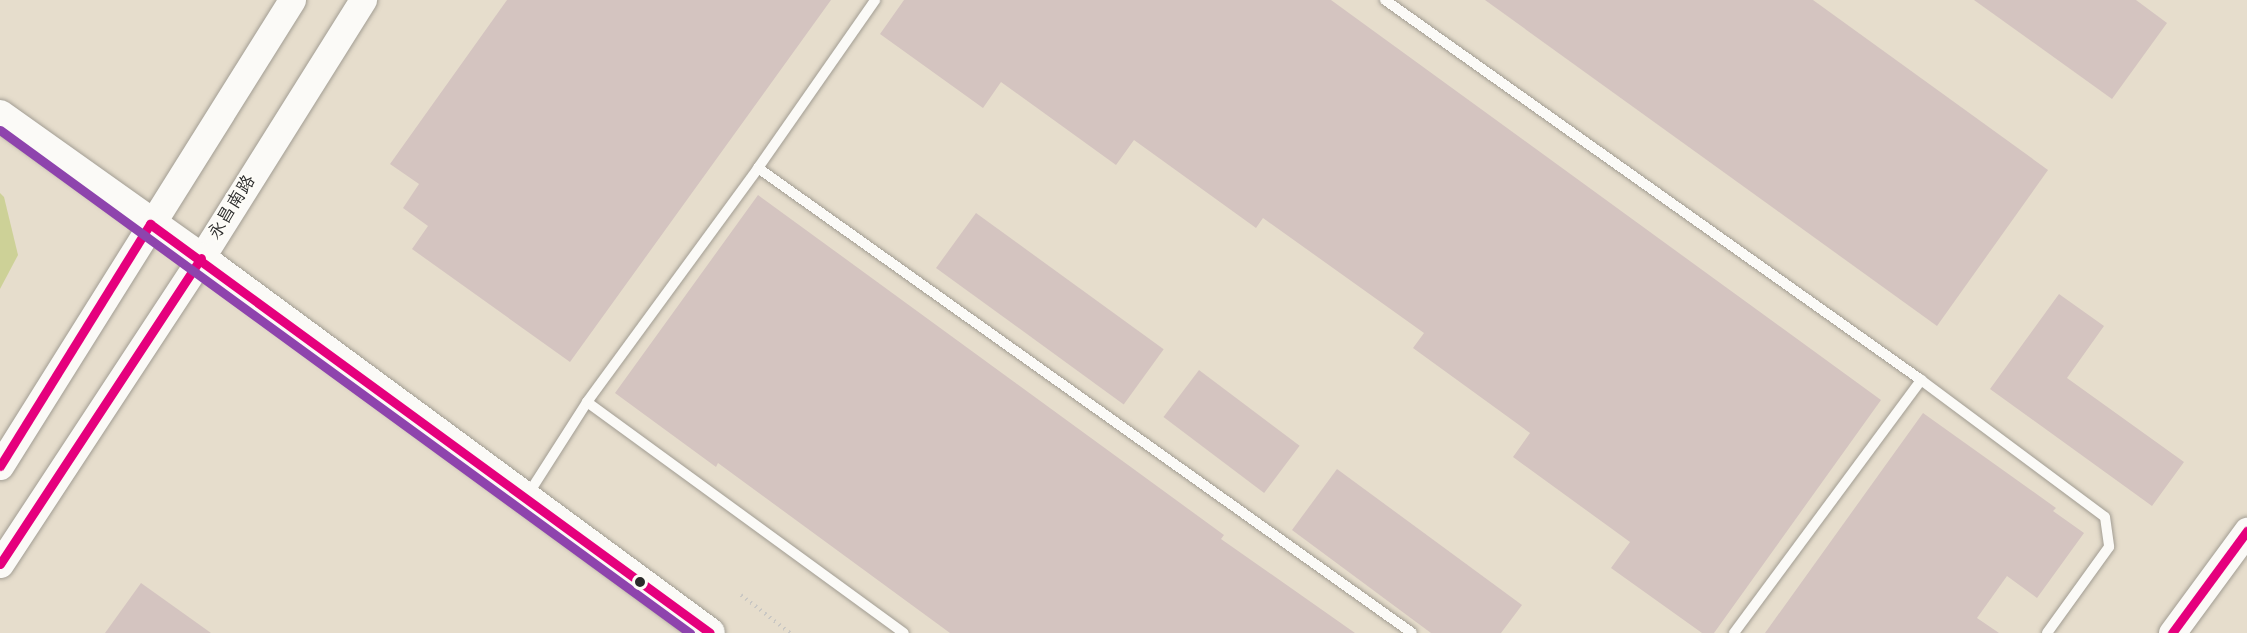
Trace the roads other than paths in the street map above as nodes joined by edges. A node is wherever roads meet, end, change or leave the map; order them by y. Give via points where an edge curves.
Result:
1 (292, 0) edge
2 (363, 0) edge
3 (875, 0) edge
4 (1385, 0) edge
5 (0, 115) edge
6 (758, 168) junction
7 (150, 224) junction
8 (201, 258) junction
9 (1921, 380) junction
10 (587, 402) junction
11 (0, 466) edge
12 (527, 496) junction
13 (2247, 531) edge
14 (0, 564) edge
15 (710, 633) edge
16 (903, 633) edge
17 (1412, 633) edge
18 (1734, 633) edge
19 (2047, 633) edge
20 (2172, 633) edge

1 - 7 street
2 - 8 street, 永昌南路
3 - 6 lane
4 - 9 lane
5 - 7 main road
6 - 10 lane
6 - 17 lane
7 - 8 main road
7 - 11 street
8 - 12 main road
8 - 14 street, 永昌南路
9 - 18 lane
9 - 19 lane via 2105,517 2109,547
10 - 12 lane
10 - 16 lane
12 - 15 main road
13 - 20 street

